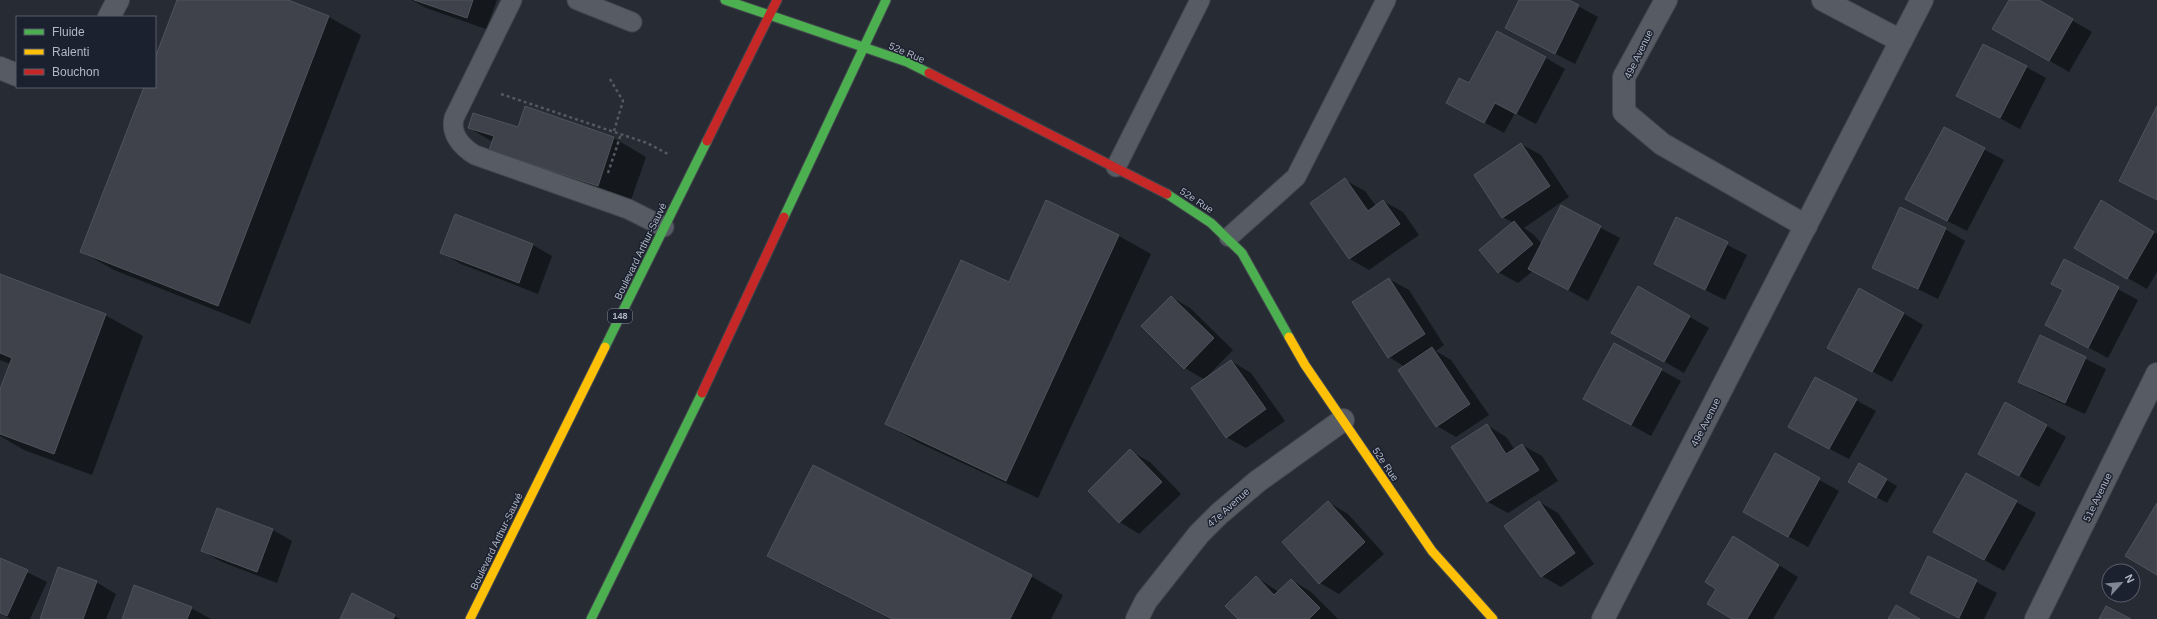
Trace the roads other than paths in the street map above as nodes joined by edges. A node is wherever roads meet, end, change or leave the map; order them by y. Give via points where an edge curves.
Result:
1 (118, 0) edge
2 (512, 0) edge
3 (576, 0) edge
4 (725, 0) edge
5 (777, 0) edge
6 (886, 0) edge
7 (1200, 0) edge
8 (1386, 0) edge
9 (1666, 0) edge
10 (1823, 0) edge
11 (1922, 0) edge
12 (770, 14) junction
13 (110, 16) edge
14 (632, 22) dead end
15 (1901, 41) junction
16 (865, 47) junction
17 (0, 68) edge
18 (16, 75) edge
19 (1116, 167) junction
20 (1806, 226) junction
21 (664, 227) junction
22 (1229, 237) junction
23 (2157, 374) edge
24 (1342, 420) junction
25 (470, 619) edge
26 (591, 619) edge
27 (1137, 619) edge
28 (1493, 619) edge
29 (1603, 619) edge
30 (2036, 619) edge

1 - 13 street
2 - 21 lane via 454,118 454,130 461,144 475,155 628,209
3 - 14 lane
4 - 12 main road, 52e Rue
5 - 12 main road, Boulevard Arthur-Sauvé / 148
6 - 16 main road
7 - 19 lane
8 - 22 lane via 1296,177
9 - 20 street, 49e Avenue via 1624,77 1624,112 1662,144
10 - 15 street
11 - 15 street, 49e Avenue
12 - 16 main road, 52e Rue
12 - 21 main road, Boulevard Arthur-Sauvé / 148
15 - 20 street, 49e Avenue
16 - 19 main road, 52e Rue via 907,62
16 - 26 main road via 681,437
17 - 18 street
19 - 22 main road, 52e Rue via 1182,202
20 - 29 street, 49e Avenue
21 - 25 main road, Boulevard Arthur-Sauvé / 148
22 - 24 main road, 52e Rue via 1254,273 1305,365
23 - 30 street, 51e Avenue
24 - 27 street, 47e Avenue via 1258,481 1219,514 1199,534 1150,595
24 - 28 main road, 52e Rue via 1432,551

